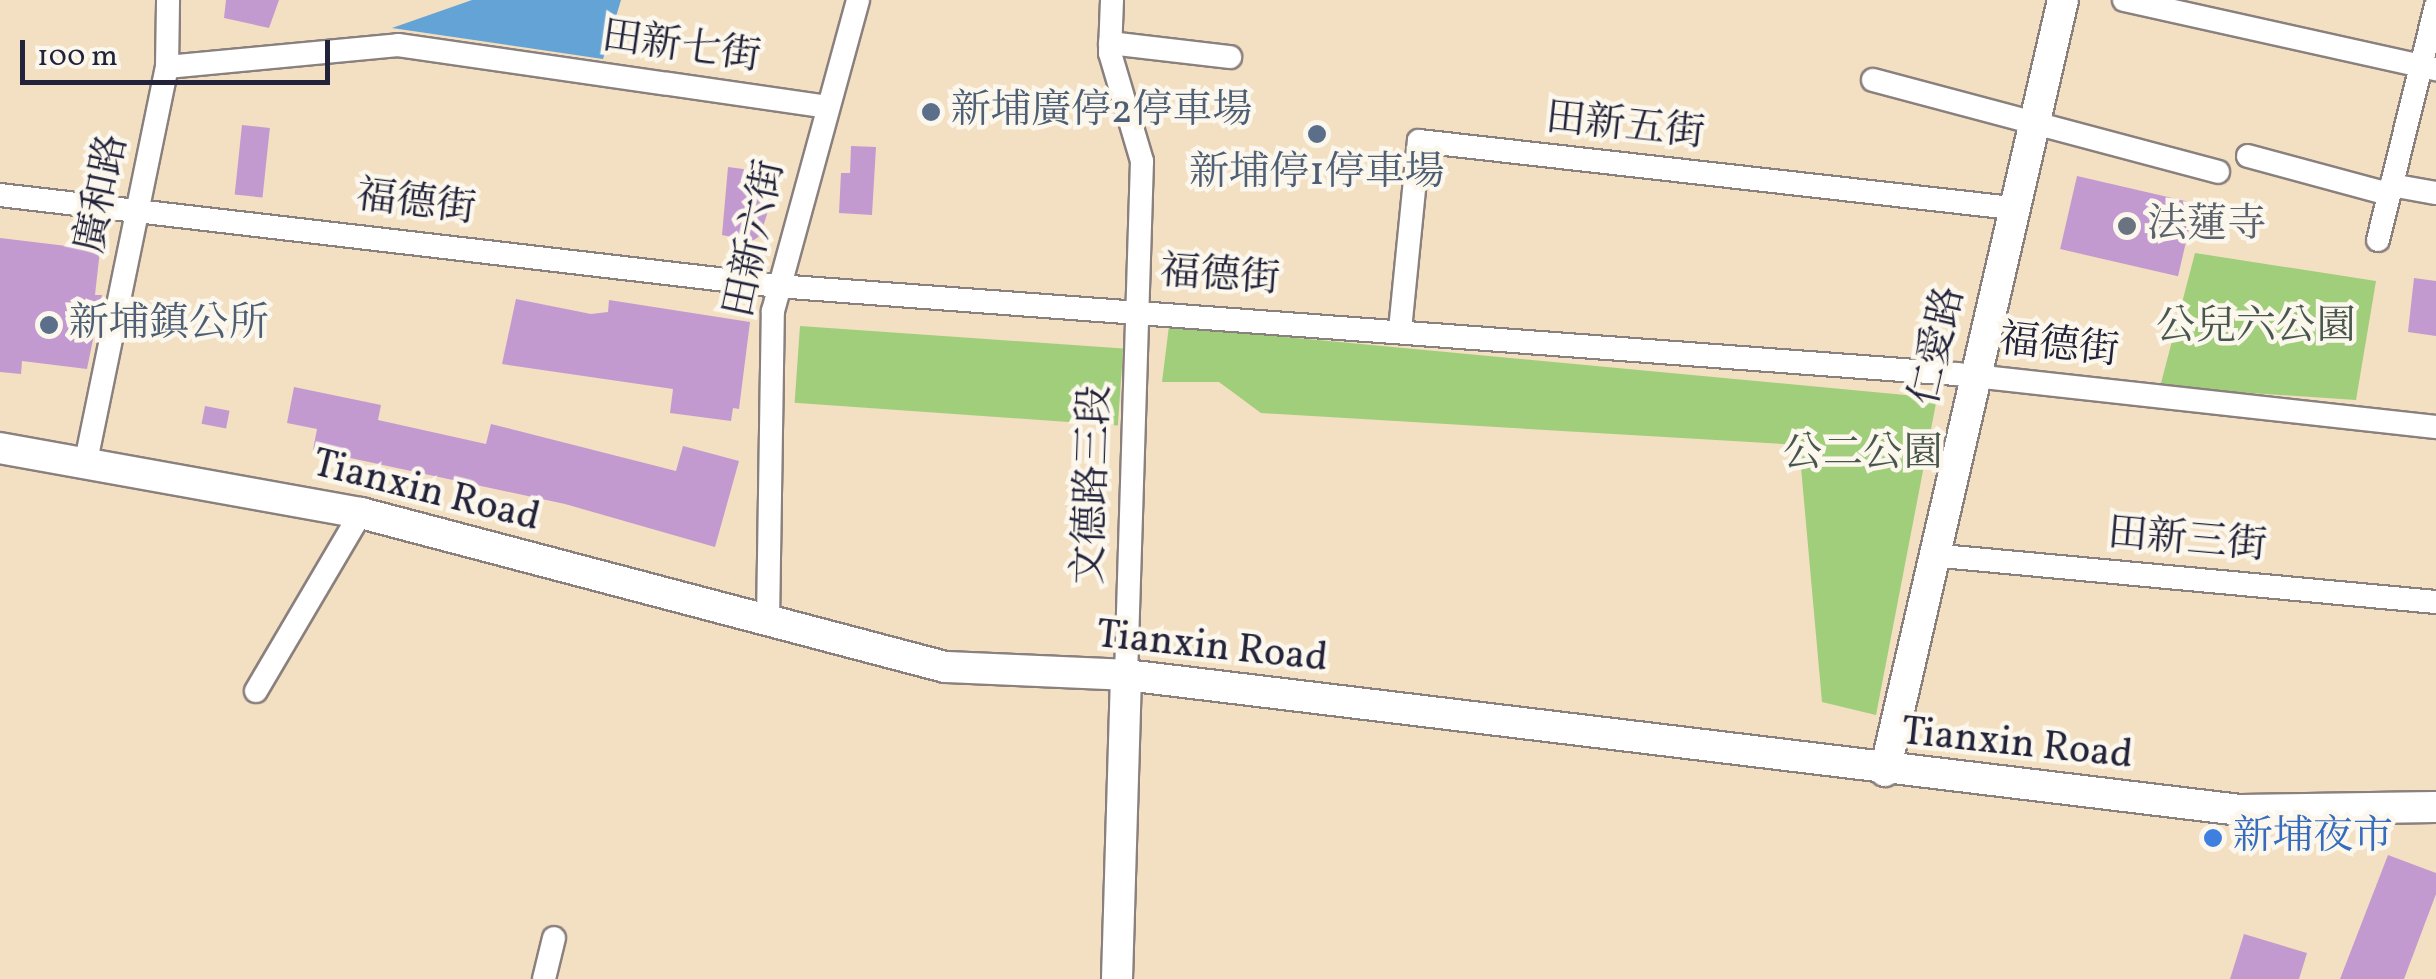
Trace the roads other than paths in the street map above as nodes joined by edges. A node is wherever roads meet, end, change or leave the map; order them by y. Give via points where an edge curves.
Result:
1 (168, 0) edge
2 (858, 0) edge
3 (1112, 0) edge
4 (2064, 0) edge
5 (2124, 0) edge
6 (2436, 6) edge
7 (1110, 42) junction
8 (1230, 57) dead end
9 (167, 67) junction
10 (2427, 67) edge
11 (1873, 80) dead end
12 (826, 106) junction
13 (2033, 124) junction
14 (2248, 156) dead end
15 (2218, 172) dead end
16 (2390, 189) junction
17 (2436, 193) edge
18 (0, 195) edge
19 (138, 208) junction
20 (2012, 208) junction
21 (2378, 240) dead end
22 (777, 286) junction
23 (1141, 308) junction
24 (1400, 330) junction
25 (1972, 375) junction
26 (2436, 427) edge
27 (0, 448) edge
28 (86, 461) junction
29 (361, 513) junction
30 (1931, 554) junction
31 (2436, 602) edge
32 (768, 621) junction
33 (1126, 674) junction
34 (256, 691) dead end
35 (1884, 770) junction
36 (2436, 807) edge
37 (554, 938) dead end
38 (544, 979) edge
39 (1117, 979) edge

1 - 9 street, 廣和路
2 - 12 street, 田新六街
3 - 7 street, 文德路三段
4 - 13 main road, 仁愛路
5 - 10 street
6 - 10 street
7 - 8 street
7 - 23 street, 文德路三段 via 1142,161
9 - 12 street, 田新七街 via 398,45
9 - 19 street, 廣和路
10 - 16 street
11 - 13 street
12 - 22 street, 田新六街
13 - 15 street
13 - 20 main road, 仁愛路
14 - 16 street
16 - 17 street
16 - 21 street
18 - 19 street, 福德街
19 - 22 street, 福德街
19 - 28 street, 廣和路
20 - 24 street, 田新五街 via 1419,141
20 - 25 main road, 仁愛路
22 - 23 street, 福德街
22 - 32 street, 田新六街
23 - 24 street, 福德街
23 - 33 street, 文德路三段
24 - 25 street, 福德街
25 - 26 street, 福德街
25 - 30 main road, 仁愛路
27 - 28 main road, Tianxin Road
28 - 29 main road, Tianxin Road
29 - 32 main road, Tianxin Road
29 - 34 street
30 - 31 street, 田新三街
30 - 35 main road, 仁愛路
32 - 33 main road, Tianxin Road via 945,667
33 - 35 main road, Tianxin Road
33 - 39 main road, 文德路三段
35 - 36 main road, Tianxin Road via 2240,810
37 - 38 street

